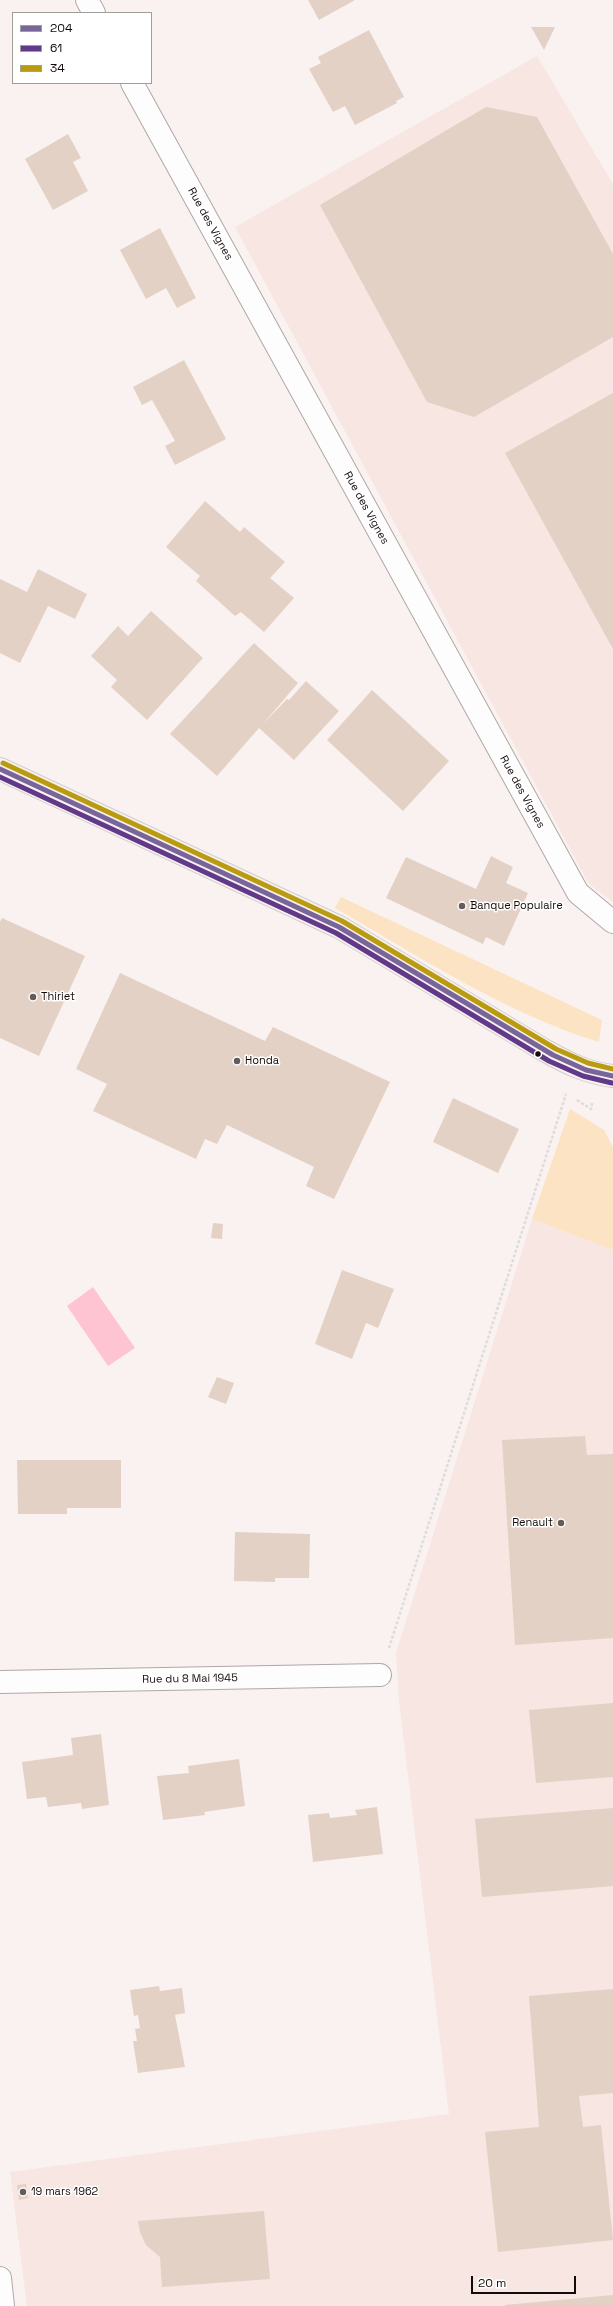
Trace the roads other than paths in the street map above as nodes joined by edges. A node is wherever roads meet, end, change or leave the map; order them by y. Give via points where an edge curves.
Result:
1 (87, 0) edge
2 (93, 12) edge
3 (133, 84) edge
4 (0, 769) edge
5 (613, 922) edge
6 (604, 1075) edge
7 (380, 1675) road end
8 (0, 1682) edge
9 (0, 2278) edge
10 (3, 2306) edge

1 - 2 street
3 - 5 street, Rue des Vignes via 578,893
4 - 6 main road via 338,927 544,1050 575,1067
7 - 8 street, Rue du 8 Mai 1945
9 - 10 street

